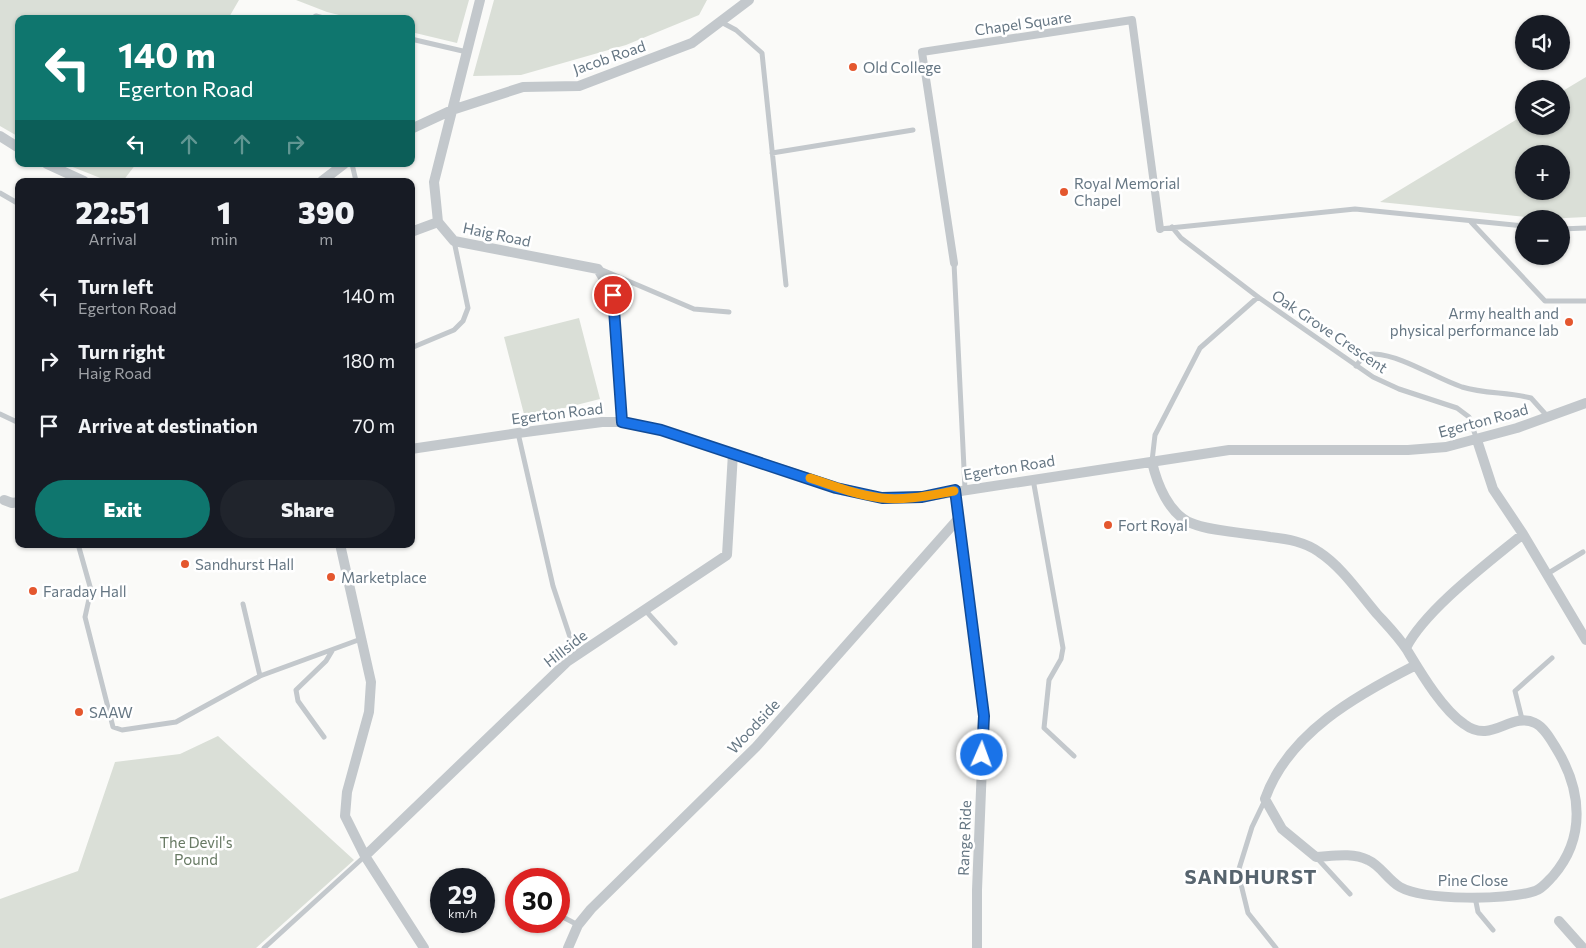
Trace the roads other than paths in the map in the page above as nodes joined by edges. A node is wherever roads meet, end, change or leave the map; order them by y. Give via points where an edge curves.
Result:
1 (480, 0) edge
2 (749, 0) edge
3 (720, 22) junction
4 (415, 40) edge
5 (467, 52) junction
6 (452, 110) junction
7 (415, 127) edge
8 (913, 130) dead end
9 (0, 136) edge
10 (15, 145) edge
11 (772, 153) junction
12 (54, 167) edge
13 (340, 167) edge
14 (77, 178) edge
15 (326, 178) edge
16 (0, 193) edge
17 (15, 202) edge
18 (1471, 221) junction
19 (438, 222) junction
20 (1515, 225) edge
21 (1172, 227) junction
22 (1586, 228) edge
23 (1160, 229) joint
24 (1570, 229) edge
25 (415, 231) edge
26 (454, 241) junction
27 (954, 263) joint
28 (598, 269) junction
29 (786, 285) dead end
30 (1258, 297) junction
31 (1586, 301) edge
32 (729, 312) dead end
33 (415, 346) edge
34 (1356, 366) junction
35 (1586, 403) edge
36 (0, 414) edge
37 (1549, 417) junction
38 (15, 421) edge
39 (622, 422) junction
40 (518, 433) junction
41 (1477, 440) junction
42 (415, 448) edge
43 (734, 453) junction
44 (1152, 462) junction
45 (1033, 478) junction
46 (960, 490) junction
47 (1, 498) edge
48 (15, 503) edge
49 (958, 519) junction
50 (1523, 534) junction
51 (79, 548) edge
52 (341, 548) edge
53 (1583, 552) dead end
54 (1547, 574) junction
55 (243, 604) dead end
56 (645, 609) junction
57 (362, 638) junction
58 (1586, 640) edge
59 (675, 643) dead end
60 (1406, 648) junction
61 (333, 650) junction
62 (576, 656) junction
63 (1552, 658) dead end
64 (1416, 665) junction
65 (260, 676) junction
66 (1522, 719) junction
67 (324, 737) dead end
68 (1074, 756) dead end
69 (1265, 799) junction
70 (365, 856) junction
71 (1316, 857) junction
72 (1350, 894) dead end
73 (1475, 896) junction
74 (570, 921) edge
75 (1559, 921) dead end
76 (578, 925) junction
77 (1493, 930) dead end
78 (264, 948) edge
79 (424, 948) edge
80 (568, 948) edge
81 (977, 948) edge
82 (1276, 948) edge
83 (1583, 948) edge

1 - 5 street
2 - 3 street, Jacob Road
3 - 6 street, Jacob Road via 692,43 580,86 523,87
3 - 11 lane via 736,30 762,53
4 - 5 lane
5 - 6 street
6 - 7 street, Jacob Road
6 - 19 street via 434,182
8 - 11 lane
9 - 10 street
11 - 29 lane
12 - 14 street
13 - 15 street
16 - 17 lane
18 - 20 lane
18 - 21 lane via 1356,210
18 - 31 lane via 1545,301
19 - 25 street
19 - 26 street, Haig Road
21 - 23 lane
21 - 30 lane, Oak Grove Crescent via 1181,238
22 - 24 lane
23 - 27 street, Chapel Square via 1132,20 922,52
26 - 28 street, Haig Road
26 - 33 lane via 468,308 454,330
27 - 46 lane
28 - 32 lane via 694,309
28 - 39 street via 613,295
30 - 34 lane, Oak Grove Crescent
30 - 44 lane via 1200,348 1155,435
34 - 37 lane via 1364,356 1372,353 1392,357 1463,387 1531,398
34 - 41 lane, Oak Grove Crescent via 1373,378 1399,389 1457,408 1469,418
35 - 37 street, Egerton Road
36 - 38 lane
37 - 41 street, Egerton Road
39 - 40 street, Egerton Road
39 - 43 street, Egerton Road via 661,430
40 - 42 street, Egerton Road
40 - 62 lane via 553,586
41 - 44 street, Egerton Road via 1408,450 1229,450
41 - 50 street via 1493,490
43 - 46 street, Egerton Road via 836,488 882,498 922,497
43 - 56 street, Hillside via 727,555
44 - 45 street, Egerton Road
44 - 60 street via 1170,506 1190,523 1282,538 1320,552
45 - 46 street, Egerton Road
45 - 68 lane via 1063,648 1049,680 1044,728
46 - 49 street, Range Ride
47 - 48 street
49 - 76 street, Woodside via 756,747
49 - 81 street, Range Ride via 984,716
50 - 54 street
50 - 60 street via 1451,595 1413,635
51 - 65 lane via 91,590 85,617 113,727 122,730 176,722
52 - 57 street
53 - 54 lane
54 - 58 street
55 - 65 lane
56 - 59 lane
56 - 62 street, Hillside
57 - 61 lane
57 - 70 street via 371,682 369,712 347,792 345,816
60 - 64 street
61 - 65 lane
61 - 67 lane via 296,690 298,702
62 - 70 street, Hillside
63 - 66 lane via 1515,691
64 - 66 street via 1465,725 1478,731 1494,731
64 - 69 street via 1341,708 1306,738 1272,780
66 - 73 street, Pine Close via 1537,723 1566,764 1580,806 1579,830 1560,870 1537,890 1512,896
69 - 71 street via 1282,829
69 - 82 lane via 1238,872 1248,913
70 - 78 lane
70 - 79 street
71 - 72 lane
71 - 73 street, Pine Close via 1351,855 1368,860 1401,887 1423,894 1451,898
73 - 77 lane via 1478,912
74 - 76 lane
75 - 83 street
76 - 80 street, Woodside

